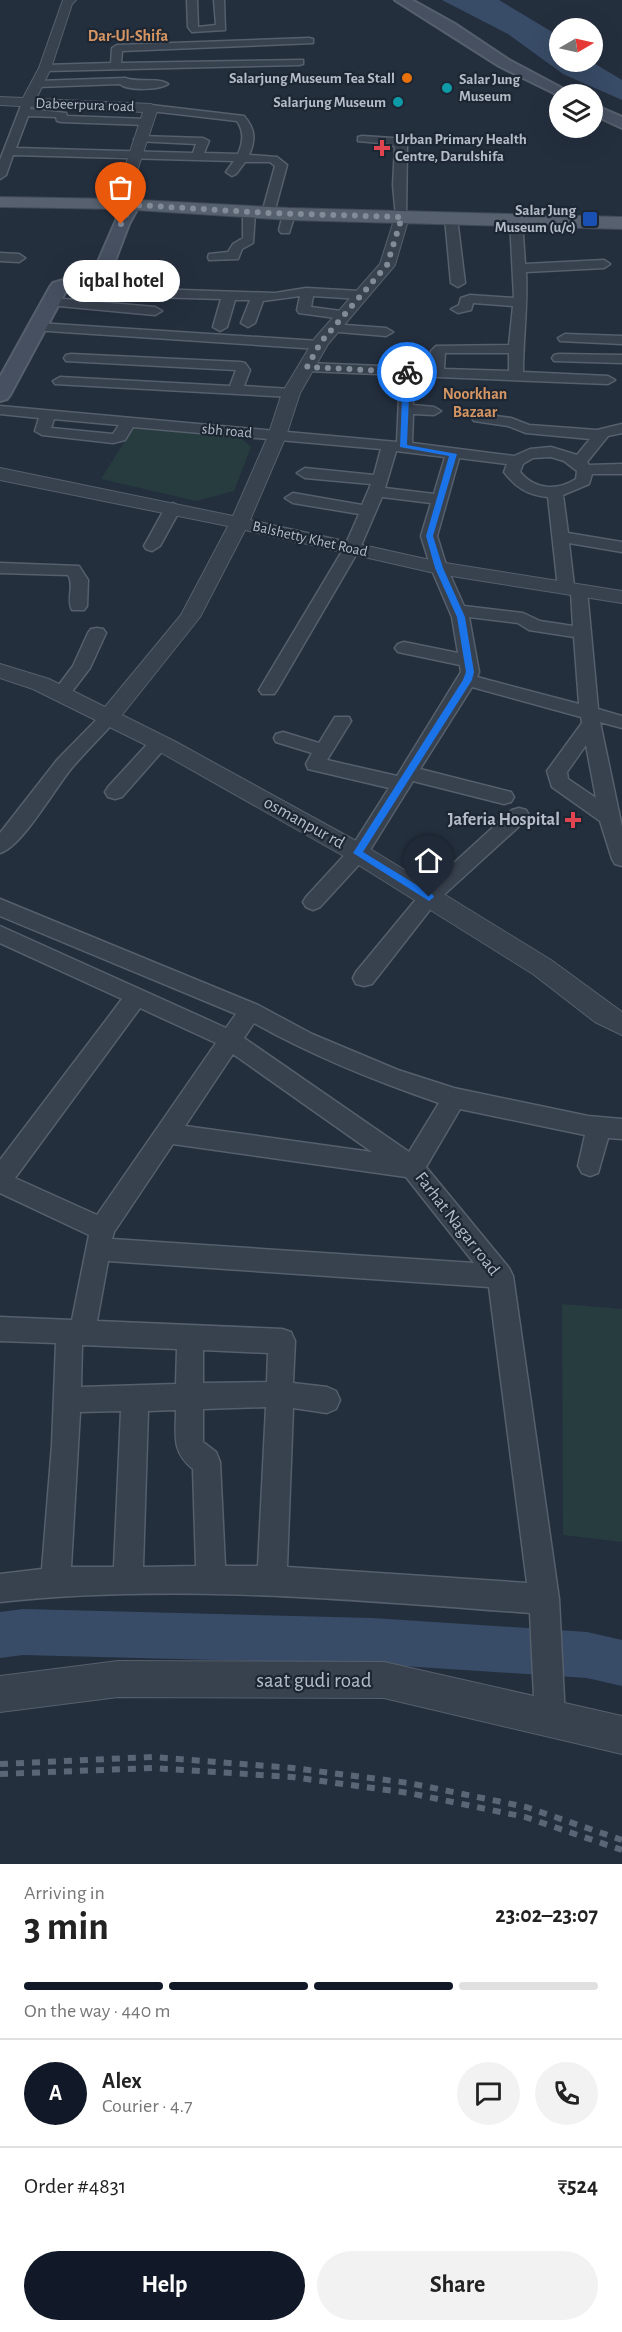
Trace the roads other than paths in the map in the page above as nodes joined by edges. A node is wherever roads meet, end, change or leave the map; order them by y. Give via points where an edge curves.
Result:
1 (68, 0) edge
2 (192, 0) edge
3 (219, 0) edge
4 (402, 0) edge
5 (309, 41) dead end
6 (193, 45) junction
7 (299, 62) dead end
8 (195, 65) junction
9 (45, 68) junction
10 (116, 68) junction
11 (37, 84) junction
12 (163, 84) dead end
13 (549, 86) edge
14 (0, 101) edge
15 (26, 108) junction
16 (603, 114) edge
17 (622, 123) edge
18 (145, 125) junction
19 (0, 137) edge
20 (15, 137) junction
21 (362, 139) dead end
22 (10, 151) junction
23 (79, 153) junction
24 (135, 154) junction
25 (198, 155) junction
26 (244, 156) junction
27 (232, 172) dead end
28 (0, 175) edge
29 (0, 202) edge
30 (120, 204) junction
31 (249, 212) junction
32 (268, 213) junction
33 (402, 217) junction
34 (451, 218) junction
35 (516, 220) junction
36 (622, 223) edge
37 (0, 257) edge
38 (214, 257) dead end
39 (19, 258) dead end
40 (604, 264) dead end
41 (520, 268) junction
42 (302, 279) dead end
43 (458, 282) dead end
44 (367, 288) junction
45 (307, 292) junction
46 (152, 293) dead end
47 (258, 296) junction
48 (228, 300) junction
49 (53, 302) junction
50 (203, 302) dead end
51 (520, 303) junction
52 (108, 307) junction
53 (458, 309) dead end
54 (155, 310) dead end
55 (338, 322) junction
56 (248, 323) dead end
57 (38, 327) junction
58 (220, 327) dead end
59 (622, 327) edge
60 (91, 330) junction
61 (386, 332) dead end
62 (181, 336) junction
63 (622, 340) edge
64 (319, 345) junction
65 (516, 349) junction
66 (71, 358) junction
67 (559, 358) dead end
68 (622, 359) edge
69 (170, 362) junction
70 (307, 367) junction
71 (407, 371) junction
72 (437, 372) junction
73 (516, 377) junction
74 (608, 380) dead end
75 (60, 381) junction
76 (236, 390) junction
77 (291, 393) junction
78 (0, 395) edge
79 (405, 409) junction
80 (0, 410) edge
81 (434, 411) dead end
82 (45, 414) junction
83 (479, 418) dead end
84 (622, 428) edge
85 (601, 435) junction
86 (277, 436) junction
87 (397, 446) junction
88 (453, 454) junction
89 (516, 461) junction
90 (582, 466) junction
91 (622, 469) edge
92 (305, 473) dead end
93 (0, 474) edge
94 (378, 486) junction
95 (555, 493) junction
96 (293, 498) dead end
97 (439, 499) junction
98 (173, 508) junction
99 (368, 511) junction
100 (239, 523) junction
101 (559, 536) junction
102 (152, 546) dead end
103 (622, 547) edge
104 (352, 548) junction
105 (0, 568) edge
106 (439, 568) junction
107 (572, 589) junction
108 (622, 597) edge
109 (78, 606) dead end
110 (458, 610) junction
111 (98, 633) dead end
112 (582, 633) junction
113 (404, 648) dead end
114 (468, 661) junction
115 (0, 670) edge
116 (467, 680) junction
117 (268, 690) dead end
118 (61, 694) junction
119 (109, 717) junction
120 (590, 719) junction
121 (342, 721) dead end
122 (622, 722) edge
123 (283, 738) dead end
124 (159, 742) junction
125 (322, 750) junction
126 (405, 778) junction
127 (114, 792) dead end
128 (504, 797) dead end
129 (519, 814) dead end
130 (609, 817) junction
131 (0, 846) edge
132 (358, 853) junction
133 (622, 859) edge
134 (429, 897) junction
135 (313, 902) dead end
136 (0, 907) edge
137 (0, 934) edge
138 (364, 978) dead end
139 (136, 997) junction
140 (250, 1011) junction
141 (622, 1024) edge
142 (230, 1039) junction
143 (454, 1098) junction
144 (611, 1128) edge
145 (167, 1134) junction
146 (590, 1166) dead end
147 (413, 1168) junction
148 (0, 1181) edge
149 (100, 1239) junction
150 (500, 1276) junction
151 (0, 1329) edge
152 (76, 1332) junction
153 (190, 1337) junction
154 (280, 1394) junction
155 (190, 1396) junction
156 (135, 1398) junction
157 (68, 1400) junction
158 (327, 1400) dead end
159 (272, 1580) junction
160 (211, 1581) junction
161 (55, 1582) junction
162 (128, 1582) junction
163 (0, 1588) edge
164 (545, 1610) junction
165 (0, 1694) edge
166 (549, 1704) junction
167 (622, 1735) edge

1 - 9 street
2 - 3 street via 196,30 221,28
4 - 13 main road via 504,63
5 - 6 street
6 - 8 street
6 - 10 street via 117,48
7 - 8 street
8 - 10 street
9 - 10 street
9 - 11 street
11 - 12 street
11 - 15 street
14 - 15 street, Dabeerpura road
15 - 18 street, Dabeerpura road
15 - 20 street
16 - 17 main road
18 - 23 street via 84,142
18 - 24 street, Dabeerpura road
18 - 25 street via 203,141
18 - 26 street via 240,118 247,124 249,134
19 - 20 street
20 - 22 street
21 - 33 street via 393,141 401,146
22 - 23 street
22 - 28 street
23 - 24 street
24 - 25 street
24 - 30 street, Dabeerpura road
25 - 26 street
26 - 27 street
26 - 32 street via 273,159 281,165
29 - 30 main road
30 - 31 main road
30 - 49 main road via 132,204 101,274 59,287
31 - 32 main road
31 - 38 street via 249,240 237,247 233,256
32 - 33 main road via 287,222
33 - 34 main road
33 - 44 street via 387,265
34 - 35 main road
34 - 43 street
35 - 36 main road
35 - 41 street
37 - 39 street
40 - 41 street
41 - 51 street
42 - 44 street
44 - 45 street
44 - 55 street
45 - 47 street
45 - 55 street via 304,310
46 - 48 street
47 - 48 street
47 - 56 street
48 - 50 street
48 - 58 street
49 - 52 street
49 - 57 main road
51 - 53 street via 470,299 466,307
51 - 65 street
52 - 54 street
52 - 60 street
55 - 61 street
55 - 64 street
57 - 60 street
57 - 78 main road
59 - 63 street via 567,331
60 - 62 street
60 - 66 street
62 - 64 street
62 - 69 street
64 - 70 street
65 - 72 street via 441,349
65 - 73 street
66 - 69 street
66 - 75 street
67 - 68 street
69 - 76 street via 240,366 243,370
70 - 71 street
70 - 77 street
71 - 72 street
71 - 79 street
72 - 73 street
73 - 74 street
75 - 76 street
75 - 82 street
76 - 77 street
77 - 86 street
79 - 81 street
79 - 87 street
80 - 82 street
82 - 86 street, sbh road via 42,431 113,439 120,437 128,422
83 - 85 street via 511,422 526,429
84 - 85 street
85 - 90 street
86 - 87 street, sbh road
86 - 100 street
87 - 88 street, sbh road
87 - 94 street
88 - 89 street, sbh road
88 - 97 street
89 - 90 street via 530,454 551,452 567,455
89 - 95 street via 512,472 519,482
90 - 91 street
90 - 95 street via 584,481 573,489
92 - 94 street
93 - 98 street, Balshetty Khet Road
94 - 97 street
94 - 99 street
95 - 101 street
96 - 99 street
97 - 106 street via 429,536
98 - 100 street, Balshetty Khet Road
98 - 102 street
99 - 104 street
100 - 104 street, Balshetty Khet Road
100 - 119 street via 190,617
101 - 103 street
101 - 107 street
104 - 106 street, Balshetty Khet Road
104 - 117 street
105 - 109 street via 73,570 80,580
106 - 107 street, Balshetty Khet Road
106 - 110 street
107 - 108 street, Balshetty Khet Road
107 - 112 street
110 - 112 street via 523,618 535,626
110 - 114 street
111 - 118 street via 81,668
112 - 120 street
113 - 114 street
114 - 116 street
115 - 118 street, osmanpur rd
116 - 120 street
116 - 126 street
118 - 119 street, osmanpur rd
119 - 124 street, osmanpur rd
119 - 131 street via 64,765
120 - 122 street
120 - 130 street
120 - 130 street via 557,771 559,782
121 - 125 street
123 - 125 street
124 - 127 street
124 - 132 street, osmanpur rd
125 - 126 street via 315,760 320,766
126 - 128 street
126 - 132 street
129 - 134 street
130 - 133 street
132 - 134 street, osmanpur rd
132 - 135 street
134 - 138 street
134 - 141 street, osmanpur rd via 542,967 604,1016
136 - 140 street
137 - 139 street, Farhat Nagar road
139 - 142 street, Farhat Nagar road
139 - 148 street
140 - 142 street
140 - 143 street via 304,1040 391,1077
142 - 145 street
142 - 147 street, Farhat Nagar road
143 - 144 street
143 - 147 street
144 - 146 street
145 - 147 street
145 - 149 street
147 - 150 street, Farhat Nagar road
148 - 149 street
149 - 150 street
149 - 152 street
150 - 164 street, Farhat Nagar road
151 - 152 street
152 - 153 street
152 - 157 street
153 - 154 street via 282,1341
153 - 155 street
154 - 155 street
154 - 158 street
154 - 159 street
155 - 156 street
155 - 160 street via 189,1445 202,1457 207,1469
156 - 157 street
156 - 162 street
157 - 161 street
159 - 160 street
159 - 164 street
160 - 162 street
161 - 162 street
161 - 163 street
164 - 166 street, Farhat Nagar road
165 - 166 street, saat gudi road via 118,1679 384,1680
166 - 167 street, saat gudi road

